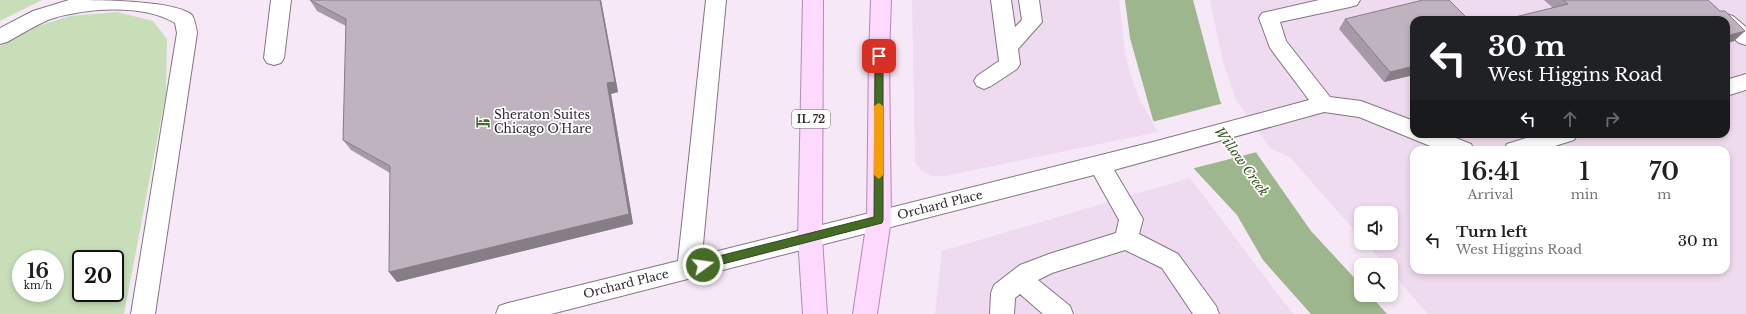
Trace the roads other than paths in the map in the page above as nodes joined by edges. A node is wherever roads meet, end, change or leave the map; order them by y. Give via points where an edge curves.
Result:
1 (281, 0) edge
2 (716, 0) edge
3 (813, 0) edge
4 (881, 0) edge
5 (1001, 0) edge
6 (1029, 0) edge
7 (1350, 0) edge
8 (99, 2) edge
9 (69, 4) edge
10 (1730, 25) edge
11 (0, 37) edge
12 (1746, 38) edge
13 (1008, 47) junction
14 (274, 58) dead end
15 (984, 81) dead end
16 (1746, 82) edge
17 (1730, 87) edge
18 (1324, 104) junction
19 (1410, 128) edge
20 (1433, 138) edge
21 (1553, 138) edge
22 (1453, 146) edge
23 (1528, 146) edge
24 (1100, 165) junction
25 (879, 220) junction
26 (810, 238) junction
27 (1126, 239) junction
28 (689, 268) junction
29 (1020, 278) junction
30 (143, 314) edge
31 (508, 314) edge
32 (815, 314) edge
33 (865, 314) edge
34 (1002, 314) edge
35 (1061, 314) edge
36 (1207, 314) edge

1 - 14 lane
2 - 28 lane
3 - 26 main road, IL 72
4 - 25 main road
5 - 13 lane
6 - 13 lane via 1032,22
7 - 18 lane via 1269,18 1277,43
8 - 9 lane
8 - 30 lane via 169,10 184,19 187,33
9 - 11 lane
10 - 12 lane
13 - 15 lane via 1010,64
16 - 17 lane
18 - 19 lane via 1360,109
18 - 24 lane, Orchard Place
20 - 22 lane
21 - 23 lane
24 - 25 lane, Orchard Place
24 - 27 lane via 1131,219
25 - 26 lane, Orchard Place
25 - 33 main road
26 - 28 lane, Orchard Place
26 - 32 main road, IL 72
27 - 29 lane via 1108,248 1038,268
27 - 36 lane via 1170,261
28 - 31 lane, Orchard Place
29 - 34 lane via 1003,293
29 - 35 lane

